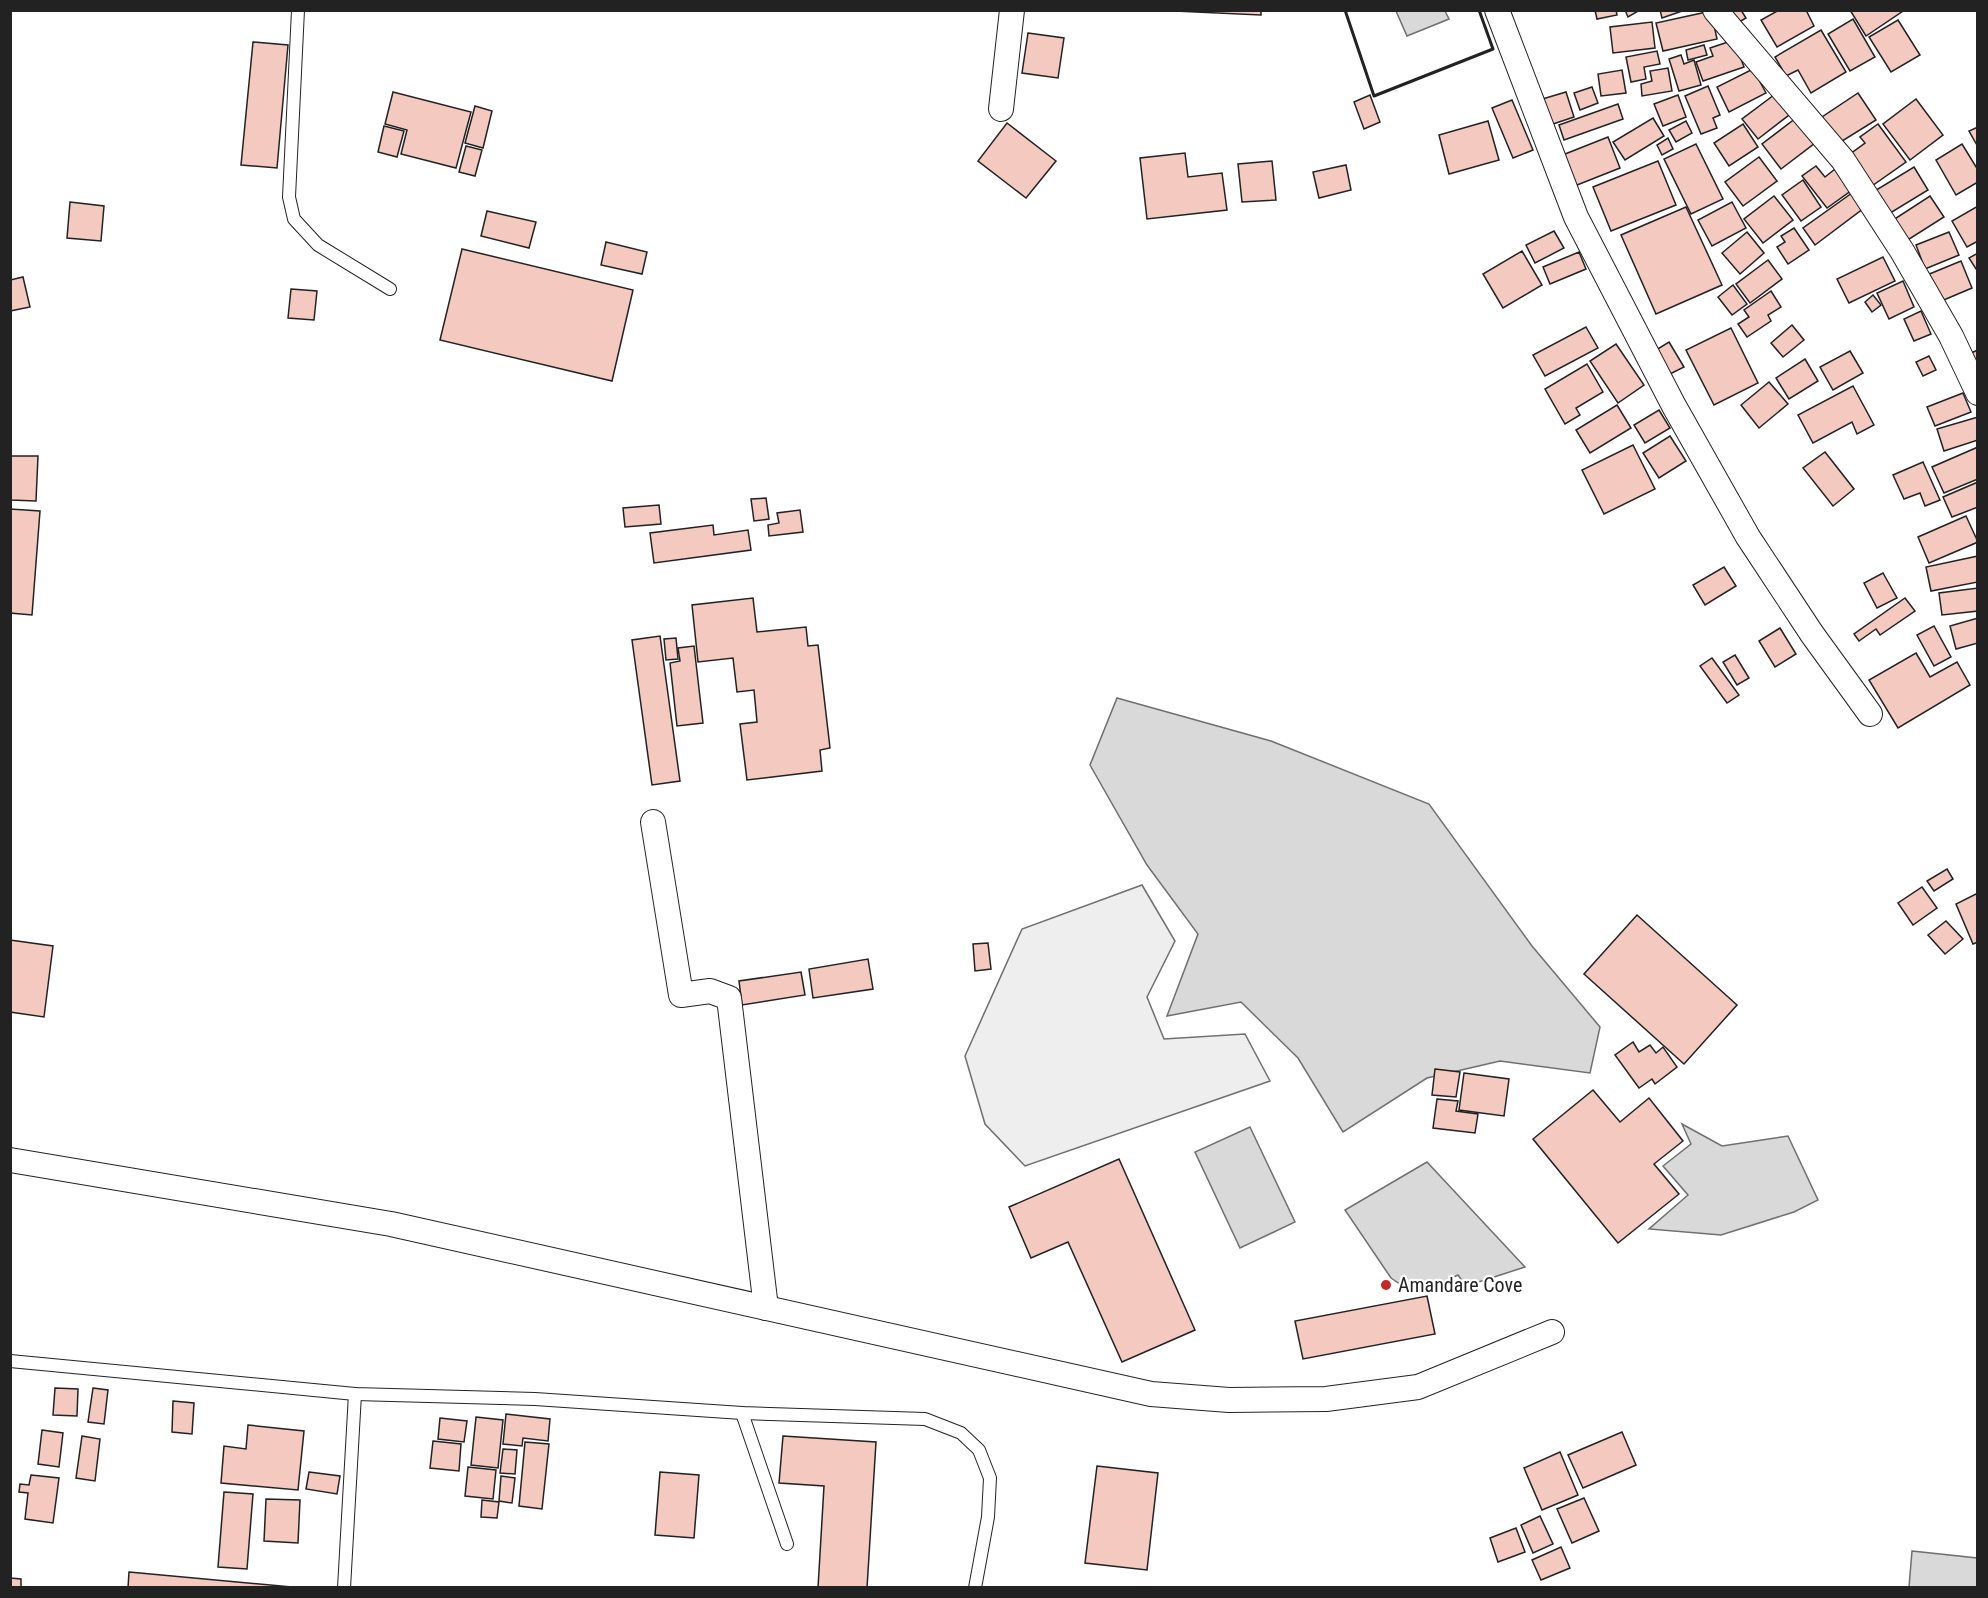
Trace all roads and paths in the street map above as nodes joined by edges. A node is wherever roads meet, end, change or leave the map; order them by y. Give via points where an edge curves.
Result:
1 (298, 10) edge
2 (1012, 10) edge
3 (1497, 10) edge
4 (1714, 10) edge
5 (1001, 109) dead end
6 (390, 290) dead end
7 (1977, 393) edge
8 (1870, 714) dead end
9 (653, 822) dead end
10 (10, 1160) edge
11 (766, 1308) junction
12 (1552, 1332) dead end
13 (10, 1361) edge
14 (355, 1394) junction
15 (742, 1413) junction
16 (787, 1544) dead end
17 (344, 1587) edge
18 (975, 1587) edge

1 - 6 lane via 289,197 294,219 318,245
2 - 5 street
3 - 8 street via 1576,217 1674,406 1748,537
4 - 7 street via 1843,160 1951,336
9 - 11 street via 681,995 710,991 729,998
10 - 11 street via 391,1224
11 - 12 street via 1151,1394 1229,1400 1326,1399 1418,1387
13 - 14 lane
14 - 15 lane via 535,1399
14 - 17 lane
15 - 16 lane
15 - 18 lane via 925,1419 961,1433 979,1450 990,1478 988,1517

